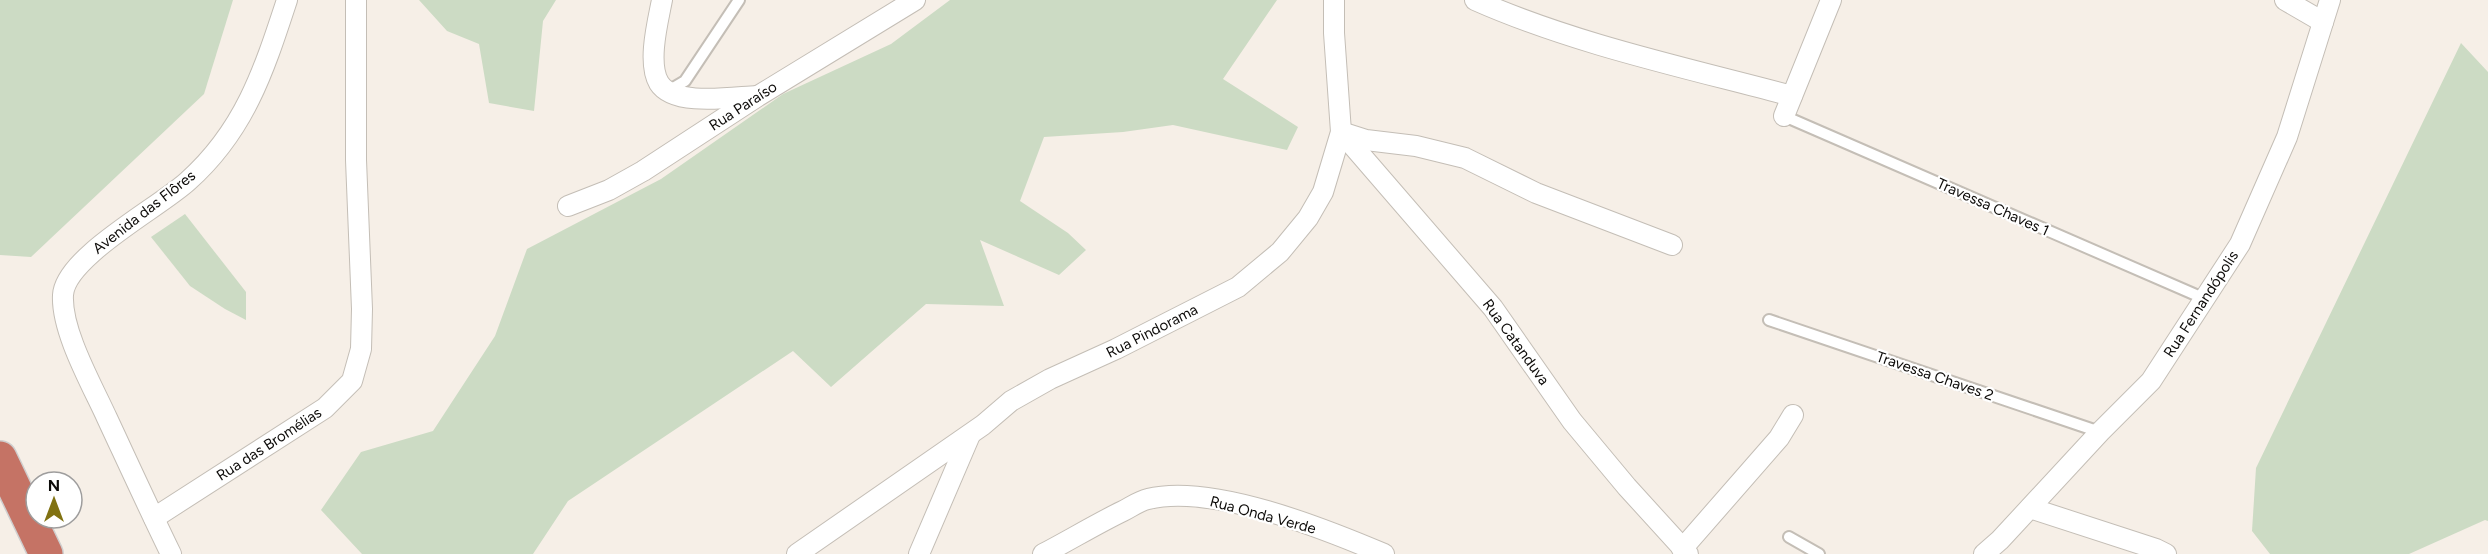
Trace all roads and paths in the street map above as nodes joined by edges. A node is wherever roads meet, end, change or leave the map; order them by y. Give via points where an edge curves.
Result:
1 (287, 0) edge
2 (356, 0) edge
3 (662, 0) edge
4 (739, 0) edge
5 (915, 0) edge
6 (1334, 0) edge
7 (1475, 0) edge
8 (1831, 0) edge
9 (2285, 0) edge
10 (2330, 0) edge
11 (2323, 22) junction
12 (668, 91) junction
13 (758, 96) junction
14 (1792, 96) junction
15 (1784, 116) joint
16 (1341, 132) junction
17 (568, 206) dead end
18 (1672, 245) dead end
19 (2203, 298) junction
20 (1769, 320) dead end
21 (1793, 415) dead end
22 (2100, 432) junction
23 (971, 434) junction
24 (0, 458) edge
25 (2030, 508) junction
26 (154, 518) junction
27 (1789, 537) dead end
28 (1350, 547) edge
29 (1685, 551) edge
30 (46, 554) edge
31 (171, 554) edge
32 (797, 554) edge
33 (919, 554) edge
34 (1043, 554) edge
35 (1384, 554) edge
36 (1819, 554) edge
37 (1984, 554) edge
38 (2166, 554) edge

1 - 26 street, Avenida das Flôres via 252,97 230,135 189,181 82,261 67,278 63,294 66,317 78,355
2 - 26 street, Rua das Bromélias via 356,160 362,309 361,349 352,381 325,408
3 - 12 street via 655,65 659,82
4 - 12 lane via 685,81
5 - 13 street, Rua Paraíso
6 - 16 street, Rua Pindorama
7 - 14 street via 1625,52
8 - 14 street
9 - 11 street
10 - 11 street, Rua Fernandópolis
11 - 19 street, Rua Fernandópolis via 2287,137 2265,189 2240,244
12 - 13 street via 687,98
13 - 17 street, Rua Paraíso via 643,171
14 - 15 street
15 - 19 lane, Travessa Chaves 1
16 - 18 street via 1465,158 1536,193
16 - 23 street, Rua Pindorama via 1323,192 1308,218 1280,252 1238,287 1050,379 1011,401
16 - 29 street, Rua Catanduva via 1493,308 1572,421
19 - 22 street, Rua Fernandópolis via 2151,381
20 - 22 lane, Travessa Chaves 2
21 - 29 street via 1779,438
22 - 25 street, Rua Fernandópolis
23 - 32 street, Rua Pindorama
23 - 33 street
24 - 30 highway
25 - 37 street, Rua Fernandópolis
25 - 38 street
26 - 31 street
27 - 36 lane
28 - 34 street, Rua Onda Verde via 1277,515 1219,500 1168,495 1145,500
28 - 35 street

